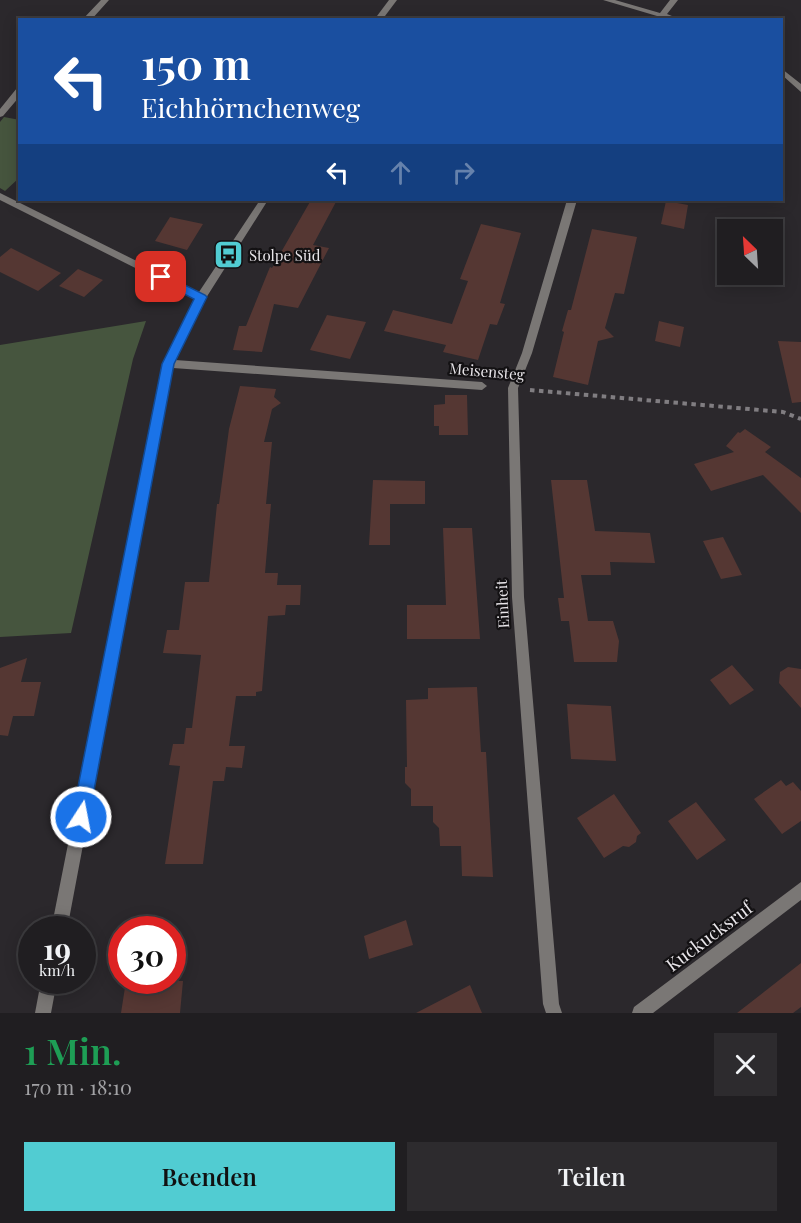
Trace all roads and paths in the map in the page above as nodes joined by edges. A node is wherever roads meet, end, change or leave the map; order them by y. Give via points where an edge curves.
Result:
1 (393, 0) edge
2 (607, 0) edge
3 (674, 0) edge
4 (101, 1) edge
5 (659, 17) edge
6 (88, 18) edge
7 (380, 18) edge
8 (783, 72) edge
9 (801, 89) edge
10 (18, 92) edge
11 (0, 114) edge
12 (0, 196) edge
13 (263, 201) edge
14 (572, 201) edge
15 (201, 297) junction
16 (168, 364) junction
17 (482, 386) dead end
18 (513, 388) junction
19 (801, 420) edge
20 (801, 890) edge
21 (62, 916) edge
22 (47, 994) edge
23 (43, 1013) edge
24 (554, 1013) edge
25 (640, 1013) edge

1 - 7 street
2 - 5 street
3 - 5 street
4 - 6 street
8 - 9 street
10 - 11 street
12 - 15 street
13 - 15 street
14 - 18 street, Einheit
15 - 16 street
16 - 17 street, Meisensteg
16 - 21 street
18 - 19 path, Meisensteg via 783,412
18 - 24 street, Einheit via 518,597
20 - 25 street, Kuckucksruf
22 - 23 street

